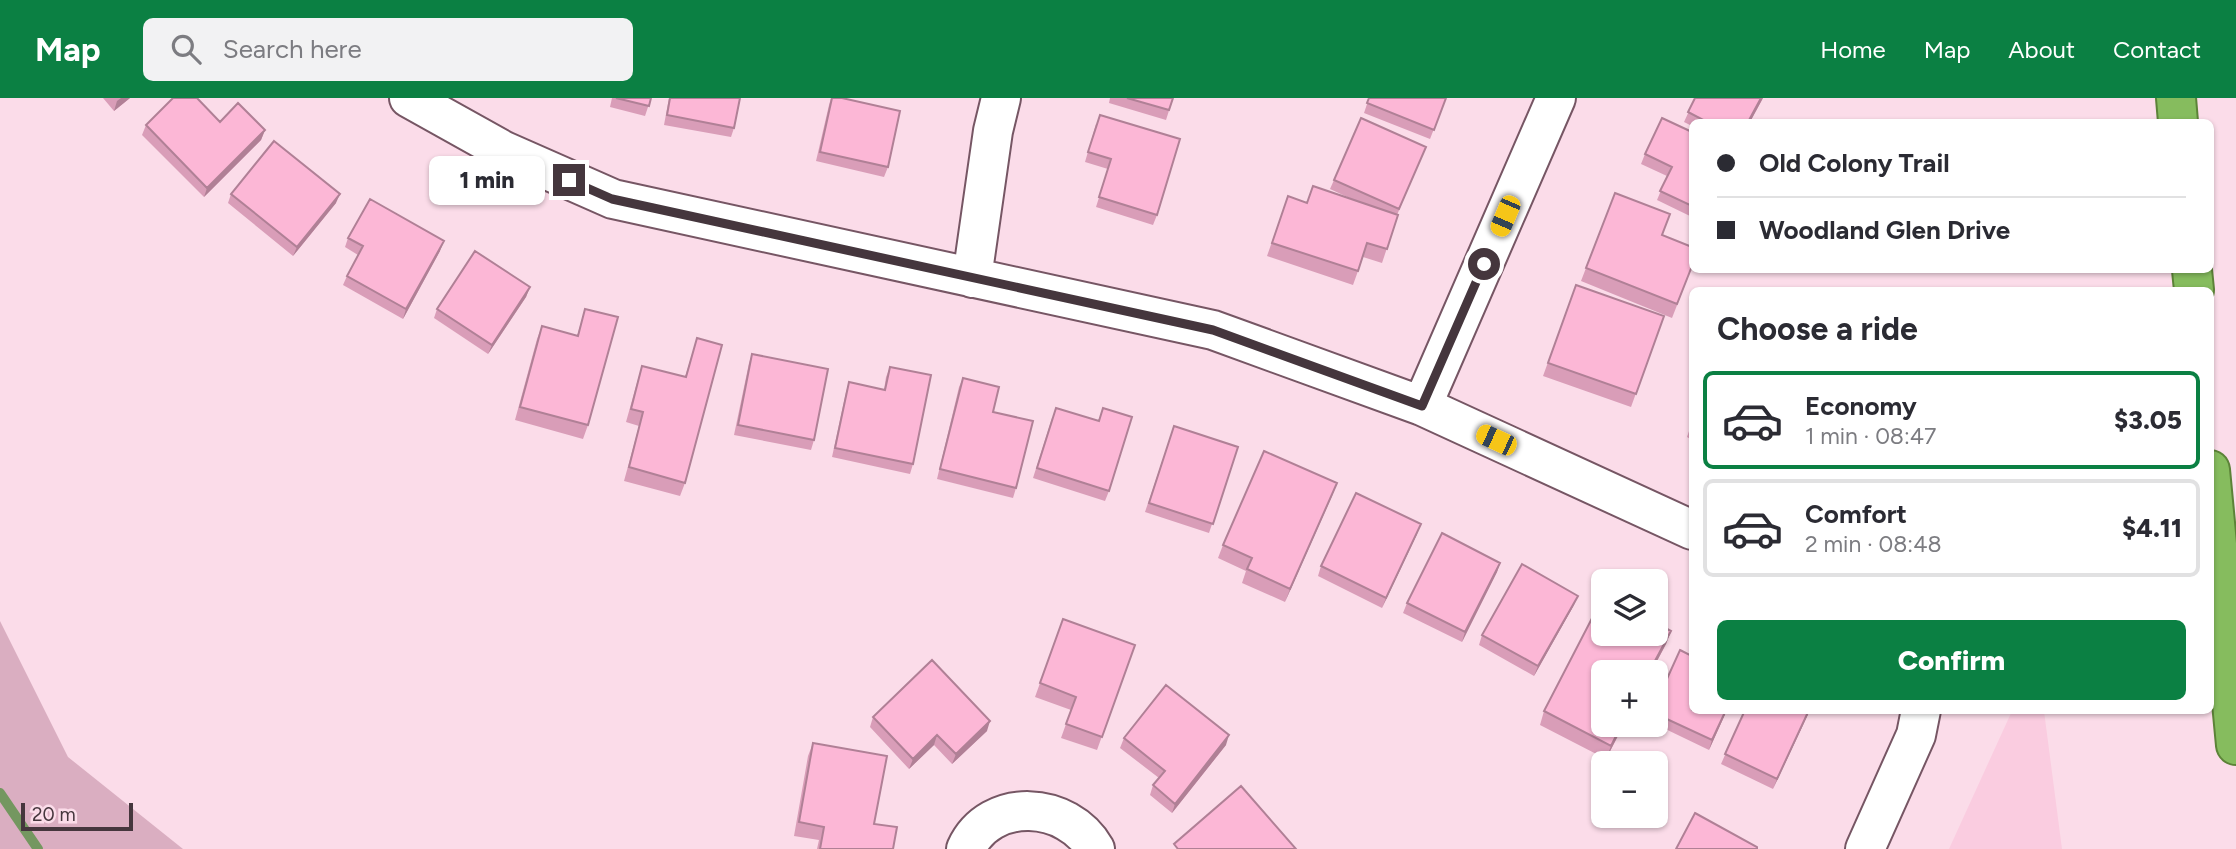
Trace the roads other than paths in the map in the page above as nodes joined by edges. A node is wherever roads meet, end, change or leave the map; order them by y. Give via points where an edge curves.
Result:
1 (409, 98) edge
2 (1001, 98) edge
3 (1556, 98) edge
4 (2176, 98) edge
5 (2178, 119) edge
6 (972, 278) junction
7 (1422, 406) junction
8 (2214, 512) edge
9 (1689, 529) edge
10 (1921, 714) edge
11 (2236, 745) edge
12 (965, 849) edge
13 (1095, 849) edge
14 (1865, 849) edge

1 - 6 street via 505,151 612,199
2 - 6 street
3 - 7 street
4 - 5 highway
6 - 7 street via 1213,330
7 - 9 street
8 - 11 highway
10 - 14 street
12 - 13 street via 993,819 1013,812 1040,811 1064,819 1086,835

